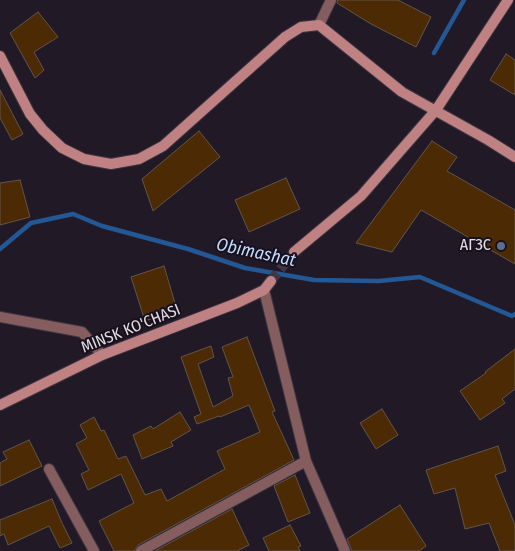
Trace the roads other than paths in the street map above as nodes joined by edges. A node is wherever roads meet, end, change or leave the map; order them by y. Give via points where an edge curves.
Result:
1 (331, 0) edge
2 (508, 0) edge
3 (319, 25) junction
4 (0, 56) edge
5 (436, 110) junction
6 (515, 157) edge
7 (294, 252) tunnel mouth
8 (271, 281) tunnel mouth
9 (264, 290) junction
10 (0, 317) edge
11 (102, 355) junction
12 (0, 405) edge
13 (306, 460) junction
14 (49, 469) dead end
15 (94, 551) edge
16 (141, 551) edge
17 (345, 551) edge

1 - 3 street
2 - 5 street
3 - 4 street via 301,27 285,37 163,146 139,159 110,164 84,159 62,148 43,130 30,114
3 - 5 street via 402,92
5 - 6 street
5 - 7 street via 361,196
8 - 9 street, MINSK KO'CHASI
9 - 11 street, MINSK KO'CHASI
9 - 13 street
10 - 11 street via 82,332
11 - 12 street, MINSK KO'CHASI
13 - 16 street
13 - 17 street
14 - 15 street

